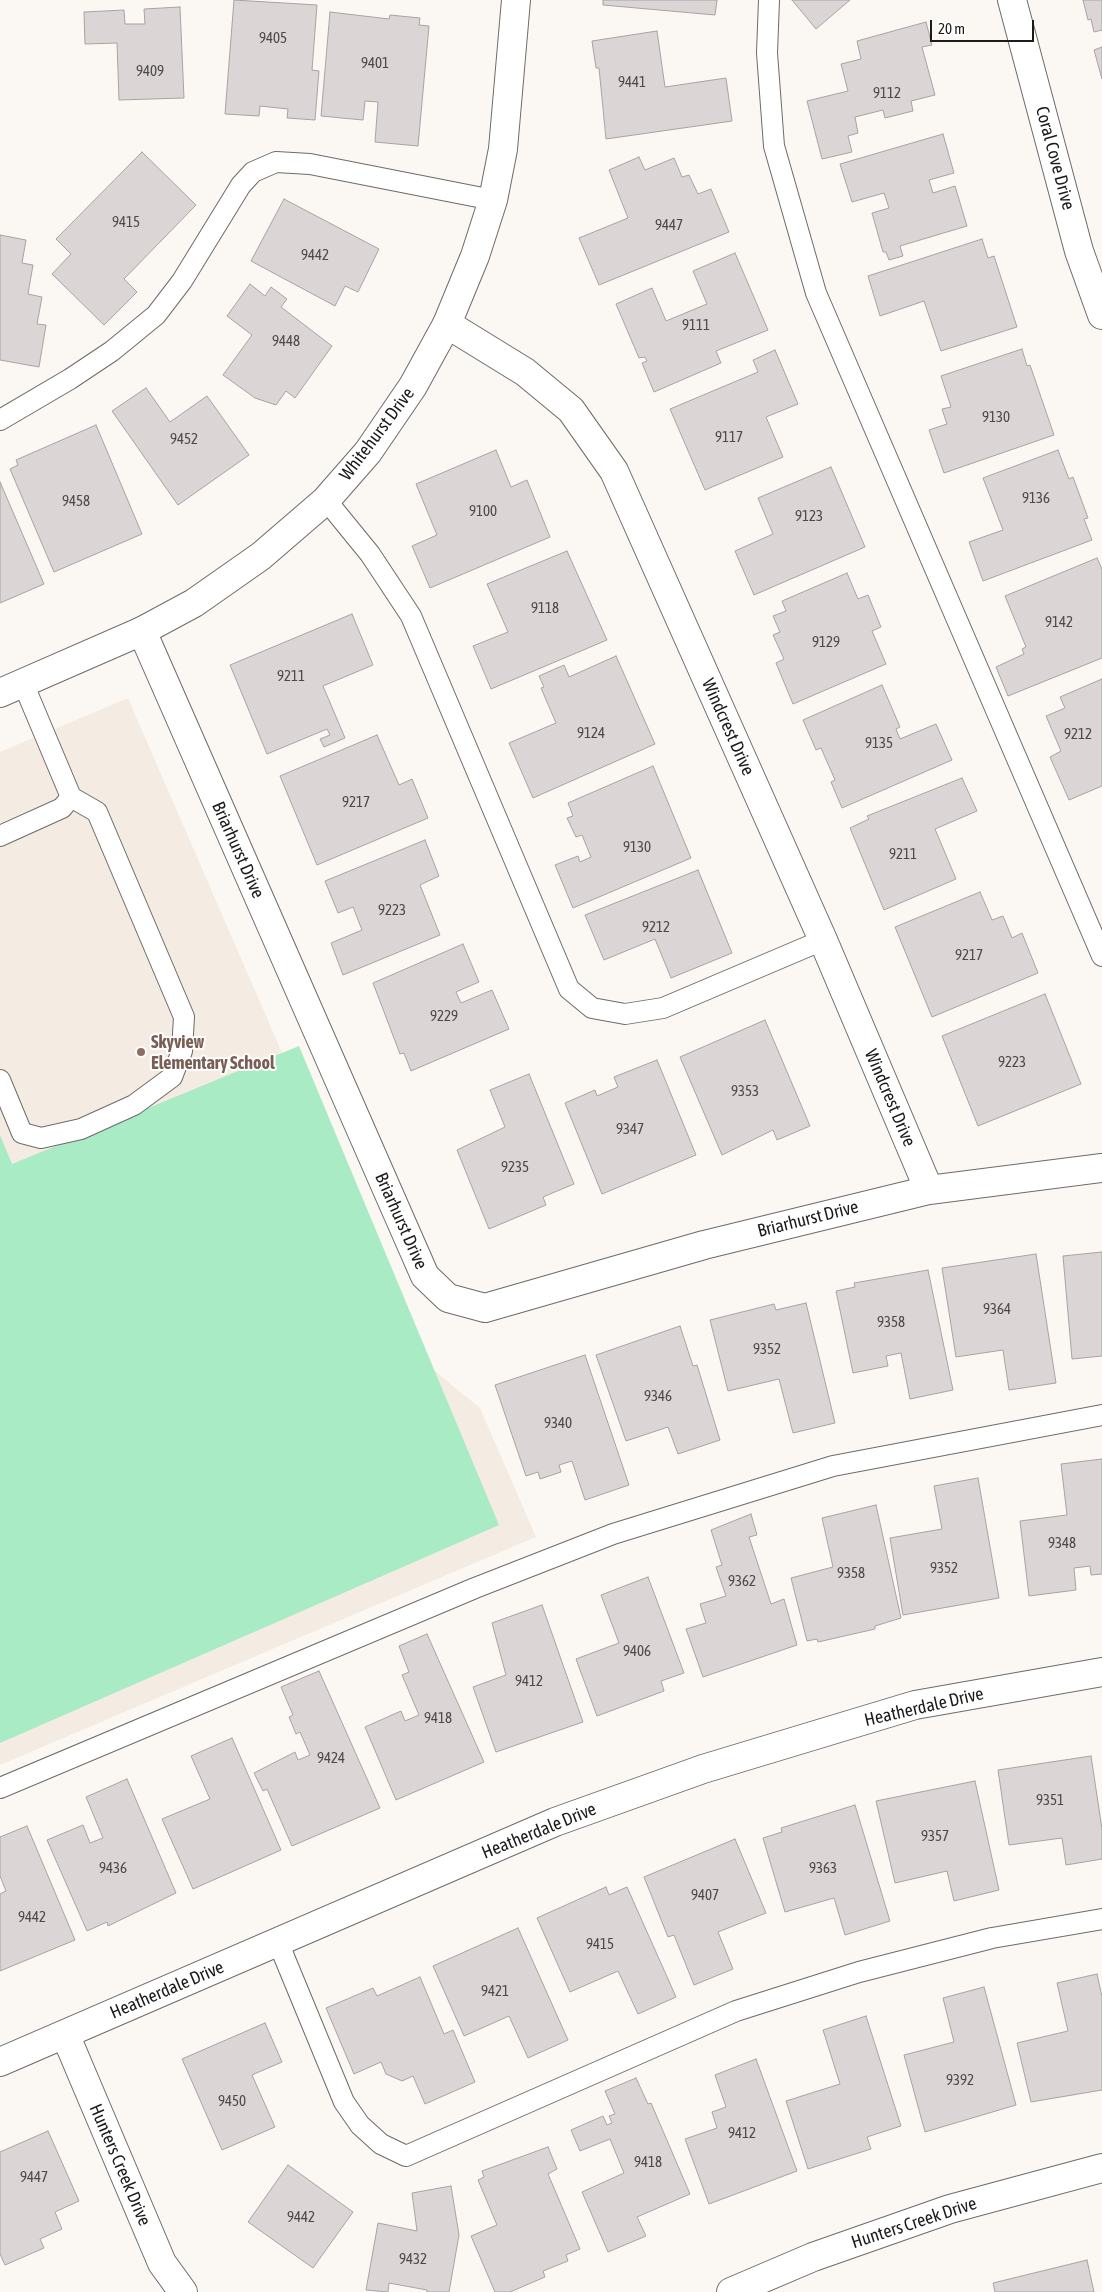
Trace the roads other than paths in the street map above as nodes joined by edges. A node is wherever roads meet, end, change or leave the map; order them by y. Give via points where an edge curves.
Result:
1 (516, 0) edge
2 (769, 0) edge
3 (1012, 0) edge
4 (494, 200) junction
5 (1102, 315) edge
6 (447, 324) junction
7 (0, 420) edge
8 (326, 500) junction
9 (142, 631) junction
10 (12, 688) edge
11 (71, 797) junction
12 (0, 836) edge
13 (823, 940) junction
14 (1102, 956) edge
15 (0, 1080) edge
16 (1102, 1168) edge
17 (929, 1190) junction
18 (1102, 1415) edge
19 (1102, 1672) edge
20 (0, 1788) edge
21 (1102, 1919) edge
22 (278, 1942) junction
23 (65, 2034) junction
24 (0, 2062) edge
25 (1102, 2168) edge
26 (183, 2292) edge
27 (731, 2292) edge

1 - 4 street, Whitehurst Drive via 503,149
2 - 14 lane via 767,53 774,146 816,293
3 - 5 street, Coral Cove Drive via 1079,251
4 - 6 street, Whitehurst Drive
4 - 7 lane via 310,164 276,162 253,172 182,281 156,314 112,351
6 - 8 street, Whitehurst Drive via 413,386 368,452
6 - 13 street, Windcrest Drive via 525,372 571,410 614,471
8 - 9 street, Whitehurst Drive via 246,566 194,603
8 - 13 lane via 370,554 411,616 570,989 592,1008 625,1014 663,1008
9 - 10 street, Whitehurst Drive
9 - 17 street, Briarhurst Drive via 425,1276 448,1298 485,1308 704,1245
10 - 11 lane
11 - 12 lane via 62,808
11 - 15 lane via 97,812 184,1017 182,1051 172,1077 134,1105 81,1129 41,1138 22,1133
13 - 17 street, Windcrest Drive
16 - 17 street, Briarhurst Drive
18 - 20 lane via 833,1466 613,1534 475,1588
19 - 22 street, Heatherdale Drive via 915,1706 703,1769 555,1822
21 - 22 lane via 992,1938 878,1967 736,2011 406,2156 381,2144 360,2125 344,2102
22 - 23 street, Heatherdale Drive
23 - 24 street, Heatherdale Drive
23 - 26 street, Hunters Creek Drive via 162,2263
25 - 27 street, Hunters Creek Drive via 950,2209 813,2257

